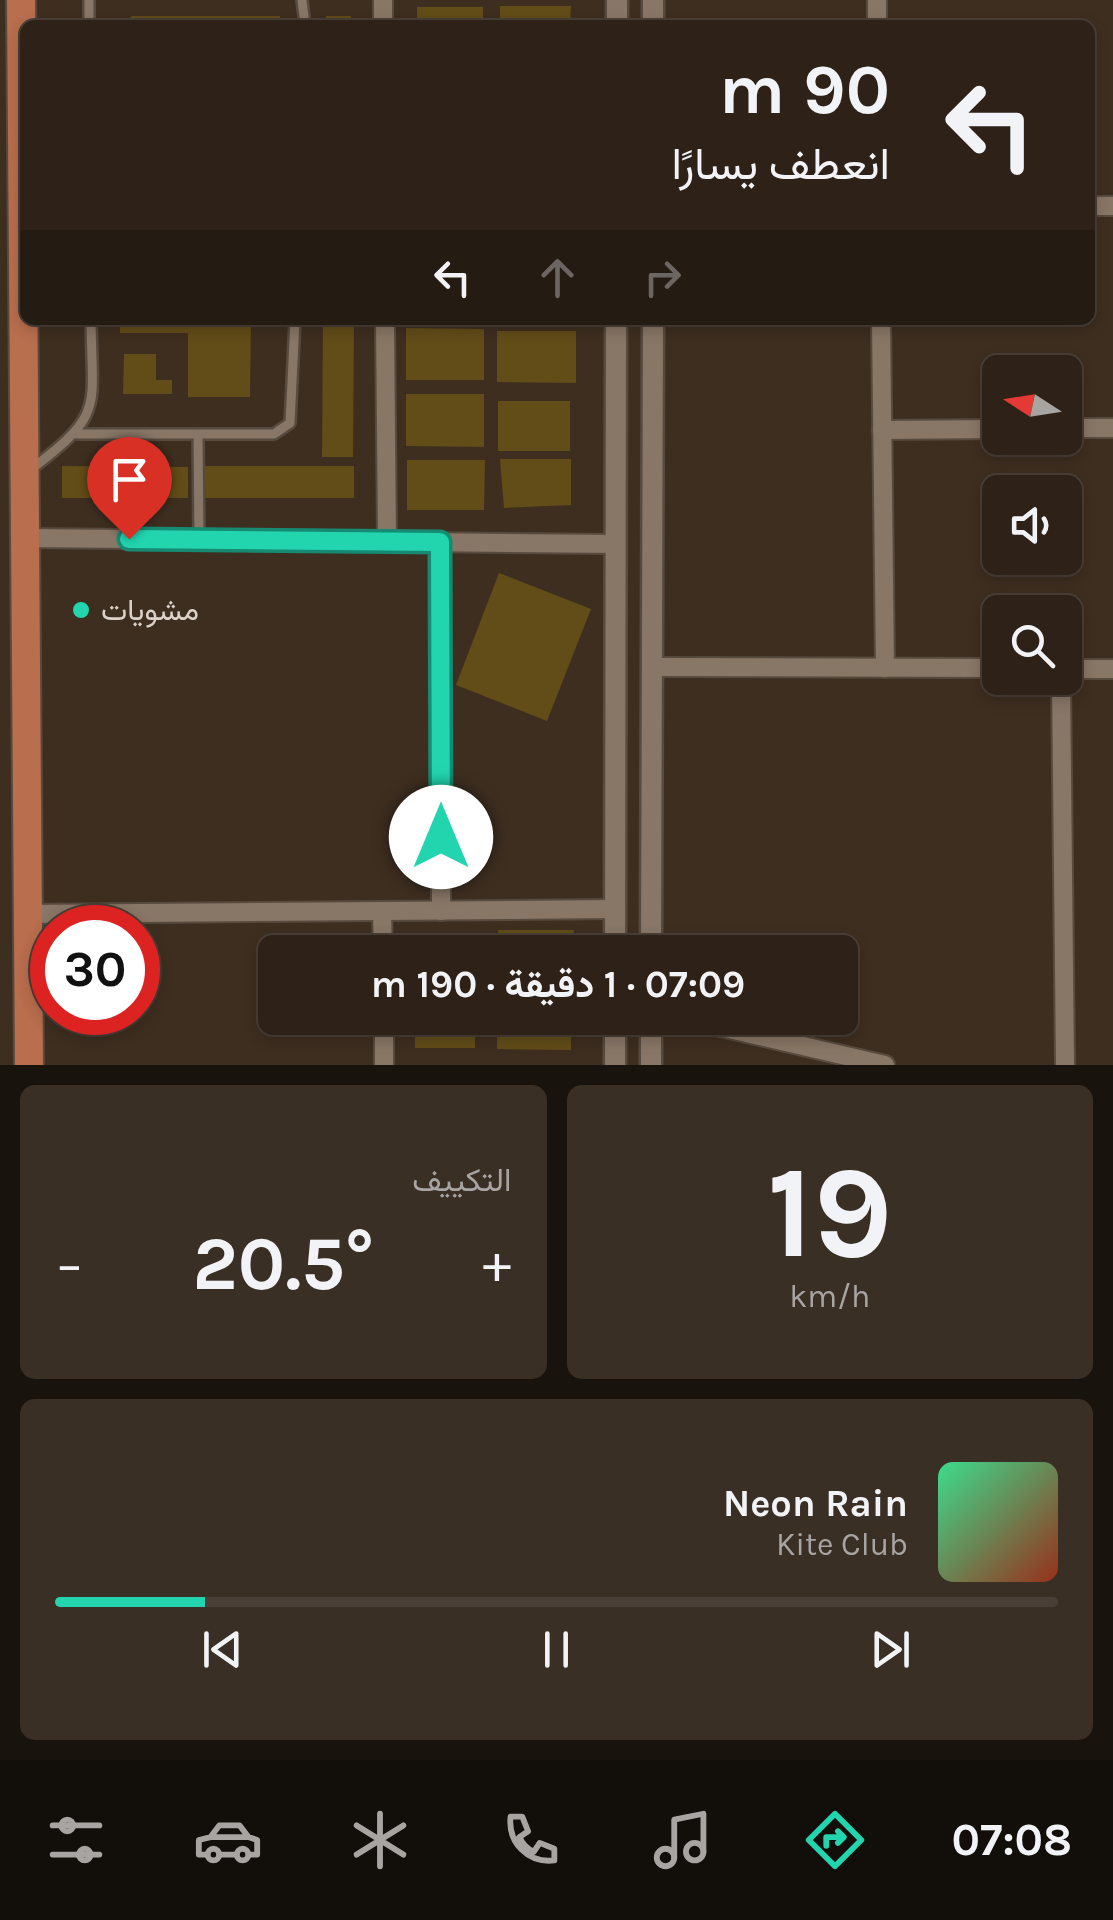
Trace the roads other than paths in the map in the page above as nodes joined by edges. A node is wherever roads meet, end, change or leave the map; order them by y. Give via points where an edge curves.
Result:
1 (24, 325) edge
2 (91, 325) edge
3 (295, 325) edge
4 (385, 325) edge
5 (616, 325) edge
6 (653, 325) edge
7 (881, 325) edge
8 (1082, 428) edge
9 (1113, 428) edge
10 (982, 429) edge
11 (882, 430) junction
12 (77, 434) junction
13 (198, 434) junction
14 (24, 474) junction
15 (25, 538) junction
16 (199, 540) junction
17 (387, 542) junction
18 (440, 542) junction
19 (616, 544) junction
20 (652, 667) junction
21 (885, 668) junction
22 (982, 668) edge
23 (1082, 668) edge
24 (1113, 669) edge
25 (1061, 695) edge
26 (615, 909) junction
27 (441, 910) junction
28 (382, 911) junction
29 (27, 914) junction
30 (383, 935) edge
31 (615, 935) edge
32 (651, 935) edge
33 (384, 1035) edge
34 (615, 1035) edge
35 (651, 1035) edge
36 (755, 1035) edge
37 (29, 1065) edge
38 (384, 1065) edge
39 (615, 1065) edge
40 (651, 1065) edge
41 (885, 1065) edge
42 (1065, 1065) edge

1 - 14 main road
2 - 12 lane via 92,406
3 - 13 lane via 290,423 274,434
4 - 17 street
5 - 19 street
6 - 20 street
7 - 11 street
8 - 9 street
10 - 11 street
11 - 21 street
12 - 13 lane
12 - 14 lane
13 - 16 lane
14 - 15 main road
15 - 16 street
15 - 29 main road
16 - 17 street
17 - 18 street
18 - 19 street
18 - 27 street
19 - 26 street
20 - 21 street
20 - 32 street
21 - 22 street
23 - 24 street
25 - 42 street
26 - 27 street
26 - 31 street
27 - 28 street
28 - 29 street
28 - 30 street
29 - 37 main road
33 - 38 street
34 - 39 street
35 - 40 street
36 - 41 street

